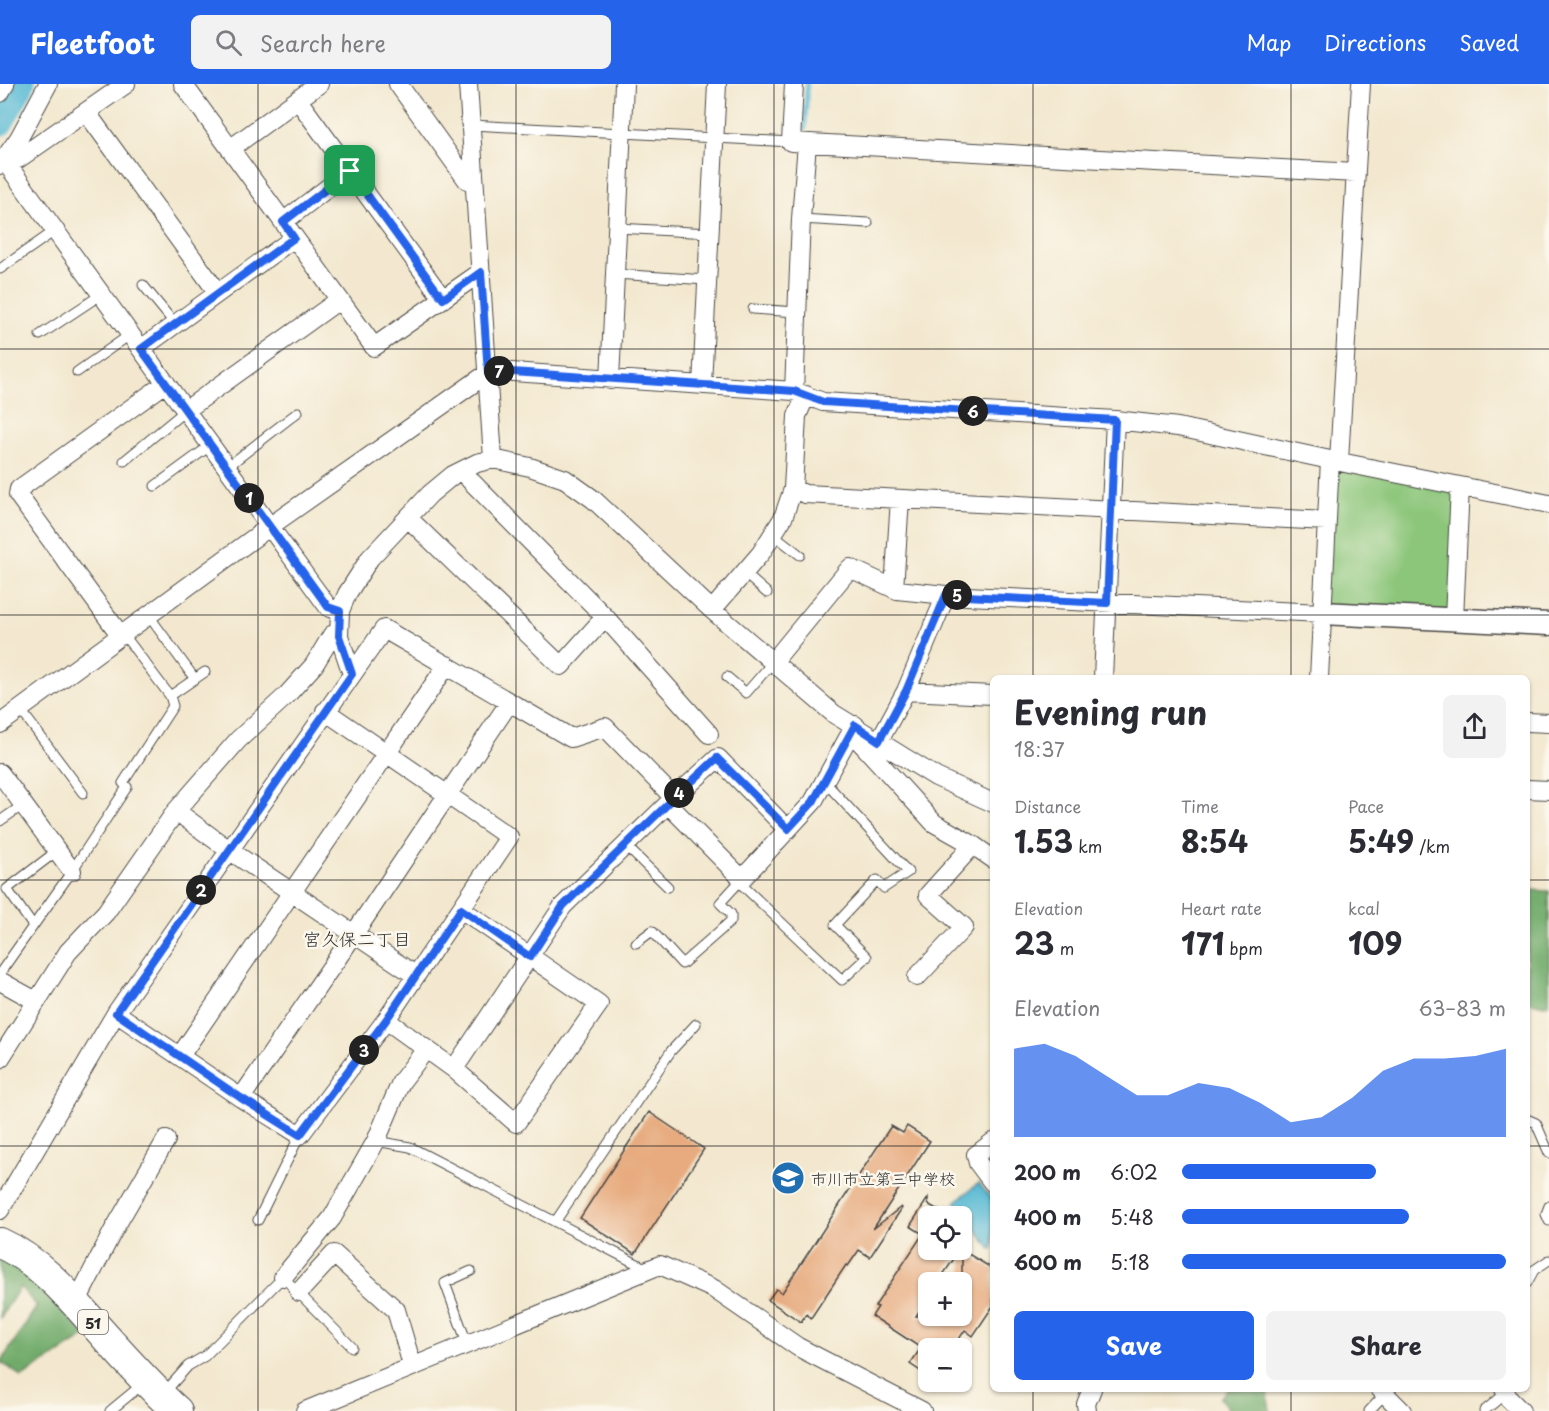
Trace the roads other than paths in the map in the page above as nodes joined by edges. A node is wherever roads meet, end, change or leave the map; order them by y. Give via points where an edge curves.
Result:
1 (5, 84) edge
2 (48, 84) edge
3 (126, 84) edge
4 (183, 84) edge
5 (319, 84) edge
6 (398, 84) edge
7 (468, 84) edge
8 (624, 84) edge
9 (717, 84) edge
10 (794, 84) edge
11 (1361, 84) edge
12 (0, 93) edge
13 (298, 100) junction
14 (87, 113) junction
15 (472, 124) junction
16 (621, 134) junction
17 (714, 139) junction
18 (799, 142) junction
19 (230, 149) junction
20 (2, 162) edge
21 (350, 171) junction
22 (1356, 173) junction
23 (474, 182) junction
24 (801, 219) junction
25 (283, 222) junction
26 (868, 223) dead end
27 (617, 228) junction
28 (56, 230) junction
29 (710, 233) junction
30 (294, 238) junction
31 (0, 269) edge
32 (481, 272) junction
33 (615, 274) junction
34 (707, 280) junction
35 (143, 285) dead end
36 (218, 293) junction
37 (102, 294) junction
38 (443, 299) junction
39 (339, 300) junction
40 (753, 309) dead end
41 (797, 312) junction
42 (175, 324) junction
43 (40, 335) dead end
44 (136, 341) junction
45 (77, 372) dead end
46 (488, 373) junction
47 (610, 380) junction
48 (166, 383) junction
49 (702, 385) junction
50 (800, 393) junction
51 (186, 410) junction
52 (298, 412) dead end
53 (1115, 420) junction
54 (211, 445) junction
55 (493, 459) junction
56 (124, 460) dead end
57 (1335, 461) junction
58 (227, 467) junction
59 (461, 471) junction
60 (154, 486) dead end
61 (1460, 486) junction
62 (793, 489) junction
63 (900, 499) junction
64 (1549, 504) edge
65 (1111, 509) junction
66 (408, 518) junction
67 (1327, 521) junction
68 (269, 527) junction
69 (773, 534) junction
70 (800, 555) dead end
71 (744, 573) junction
72 (894, 589) junction
73 (766, 593) dead end
74 (946, 595) junction
75 (1107, 603) junction
76 (711, 610) junction
77 (340, 611) junction
78 (1322, 613) junction
79 (149, 616) junction
80 (605, 617) junction
81 (1454, 619) junction
82 (1549, 624) edge
83 (122, 635) junction
84 (339, 636) junction
85 (773, 662) junction
86 (447, 665) junction
87 (205, 672) dead end
88 (352, 674) junction
89 (1103, 675) edge
90 (1319, 675) edge
91 (727, 677) dead end
92 (195, 679) junction
93 (906, 691) junction
94 (990, 695) edge
95 (170, 696) junction
96 (509, 703) junction
97 (20, 709) junction
98 (326, 711) junction
99 (1530, 722) edge
100 (0, 723) edge
101 (1549, 723) edge
102 (853, 729) junction
103 (709, 734) dead end
104 (879, 741) junction
105 (387, 753) junction
106 (0, 773) edge
107 (825, 782) junction
108 (1530, 789) edge
109 (1549, 790) edge
110 (83, 793) dead end
111 (447, 795) junction
112 (671, 801) junction
113 (990, 802) edge
114 (23, 804) junction
115 (176, 811) junction
116 (0, 821) edge
117 (788, 829) junction
118 (973, 845) junction
119 (626, 846) junction
120 (229, 850) junction
121 (57, 851) junction
122 (990, 857) edge
123 (72, 871) junction
124 (741, 880) junction
125 (668, 887) dead end
126 (292, 893) junction
127 (461, 909) junction
128 (33, 926) junction
129 (354, 934) junction
130 (636, 943) dead end
131 (530, 957) junction
132 (0, 972) edge
133 (415, 975) junction
134 (917, 977) dead end
135 (0, 981) edge
136 (36, 1001) junction
137 (116, 1013) junction
138 (386, 1020) junction
139 (696, 1024) dead end
140 (426, 1049) junction
141 (180, 1056) junction
142 (0, 1059) edge
143 (454, 1069) junction
144 (241, 1098) junction
145 (1530, 1120) edge
146 (300, 1135) junction
147 (166, 1140) dead end
148 (376, 1141) junction
149 (990, 1144) edge
150 (1549, 1153) edge
151 (990, 1179) edge
152 (1549, 1206) edge
153 (0, 1210) edge
154 (258, 1220) dead end
155 (1549, 1221) edge
156 (555, 1222) junction
157 (0, 1243) edge
158 (1549, 1260) edge
159 (648, 1270) junction
160 (471, 1271) dead end
161 (283, 1276) junction
162 (1530, 1277) edge
163 (299, 1292) junction
164 (76, 1303) junction
165 (467, 1343) junction
166 (352, 1347) dead end
167 (412, 1365) junction
168 (1091, 1392) edge
169 (1381, 1392) edge
170 (1383, 1392) edge
171 (1504, 1392) edge
172 (1506, 1392) edge
173 (162, 1396) edge
174 (110, 1411) edge
175 (305, 1411) edge
176 (922, 1411) edge
177 (1087, 1411) edge
178 (1369, 1411) edge
179 (1402, 1411) edge
180 (1484, 1411) edge
181 (1521, 1411) edge

1 - 12 street
2 - 20 street
3 - 14 street
4 - 19 street
5 - 13 street
6 - 23 street via 466,180
7 - 15 street
8 - 16 street
9 - 17 street
10 - 18 street
11 - 22 street
13 - 19 street
13 - 21 street
14 - 20 street via 18,159
14 - 36 street
15 - 16 lane
15 - 23 street
16 - 17 lane
16 - 27 street
17 - 18 lane
17 - 29 street
18 - 22 street
18 - 24 street
19 - 25 street
20 - 28 street
21 - 25 street
21 - 38 street
22 - 57 street
23 - 32 street
24 - 26 lane
24 - 41 street
25 - 30 street
27 - 29 lane
27 - 33 street
28 - 31 lane
28 - 37 street
29 - 34 street
30 - 36 street
30 - 39 street
32 - 38 street
32 - 46 street
33 - 34 lane
33 - 47 street
34 - 49 street
35 - 42 lane
36 - 42 street
37 - 43 lane
37 - 44 street
38 - 39 street via 374,347
39 - 51 street
40 - 41 lane
41 - 50 street
42 - 44 street
44 - 45 lane
44 - 48 street
46 - 47 street
46 - 55 street
46 - 68 street
47 - 49 street
48 - 51 street
48 - 83 street via 19,489 18,495
49 - 50 street
50 - 53 street via 823,402
50 - 62 street
51 - 54 street
51 - 56 lane
52 - 58 lane
53 - 57 street via 1178,426
53 - 65 street
54 - 58 street
54 - 60 lane
55 - 59 street
55 - 76 street via 565,479 593,499
57 - 61 street
57 - 67 street
58 - 68 street
59 - 66 street via 430,494
59 - 80 street
61 - 64 street
61 - 81 street
62 - 63 street via 805,494
62 - 69 street
63 - 65 street
63 - 72 street
65 - 67 street
65 - 75 street
66 - 77 street via 370,558
66 - 80 street via 561,666
67 - 78 street
68 - 77 street via 328,607
68 - 79 street
69 - 70 lane
69 - 71 street
71 - 73 lane
71 - 76 street
72 - 74 street
72 - 85 street via 850,568
74 - 75 street
74 - 93 street
75 - 78 street
75 - 89 street
76 - 85 street
77 - 84 street
78 - 81 street
78 - 90 street
79 - 83 street
79 - 92 lane
80 - 103 street
81 - 82 street
83 - 95 lane
83 - 97 street
84 - 88 street
84 - 115 street via 332,635 314,665 238,740
85 - 91 lane via 746,693
85 - 102 street
86 - 88 street via 384,629
86 - 96 street
86 - 105 street
87 - 92 lane
88 - 98 street
92 - 95 lane
93 - 94 street
93 - 104 street
95 - 123 lane via 173,706 123,783 128,787
96 - 111 street
96 - 112 street via 571,738 605,727
97 - 100 street
97 - 110 lane
98 - 105 street
98 - 120 street
99 - 101 street
102 - 104 street
102 - 107 street
102 - 118 street via 934,823
104 - 113 street via 936,777
105 - 111 street
105 - 126 street
106 - 114 street
107 - 117 street
107 - 124 lane via 908,872 884,888 877,880 835,925 867,957 842,980
108 - 109 street
111 - 127 street via 509,837
111 - 129 street
112 - 117 street via 717,758
112 - 119 street
112 - 124 street
114 - 116 lane
114 - 121 street
115 - 120 street
115 - 136 street via 106,912 68,952
117 - 124 street
118 - 122 street
118 - 134 street via 928,895 964,927
119 - 125 lane
119 - 131 street via 563,906
120 - 126 street
120 - 137 street
121 - 123 street
121 - 128 lane via 7,889
123 - 128 lane
124 - 130 lane via 720,903 731,914 731,921 682,964 652,932
126 - 129 street
126 - 141 street
127 - 131 street
127 - 133 street
128 - 132 lane
129 - 133 street
129 - 144 street
131 - 143 street
131 - 143 street via 599,1004 516,1123
133 - 138 street
135 - 136 street
136 - 142 street
137 - 141 street
137 - 153 street
138 - 140 street
138 - 146 street
139 - 156 lane via 671,1051
140 - 143 street
140 - 148 street via 401,1083
141 - 144 street
144 - 146 street
145 - 150 lane via 1536,1123
146 - 154 lane
147 - 164 street
148 - 156 lane via 410,1147
148 - 161 street via 332,1218
149 - 151 street via 976,1155
152 - 155 lane
156 - 159 lane
157 - 164 main road, 51 via 38,1266
158 - 162 lane
159 - 165 street
159 - 176 street via 660,1264 714,1289 798,1347
160 - 165 lane via 445,1283
161 - 163 lane
161 - 173 lane via 205,1356 188,1365
163 - 166 lane
163 - 167 street via 334,1254 396,1310
164 - 173 main road, 51
165 - 167 street
167 - 175 street
168 - 177 street
169 - 178 lane
170 - 179 street
171 - 180 lane
172 - 181 street
173 - 174 lane

